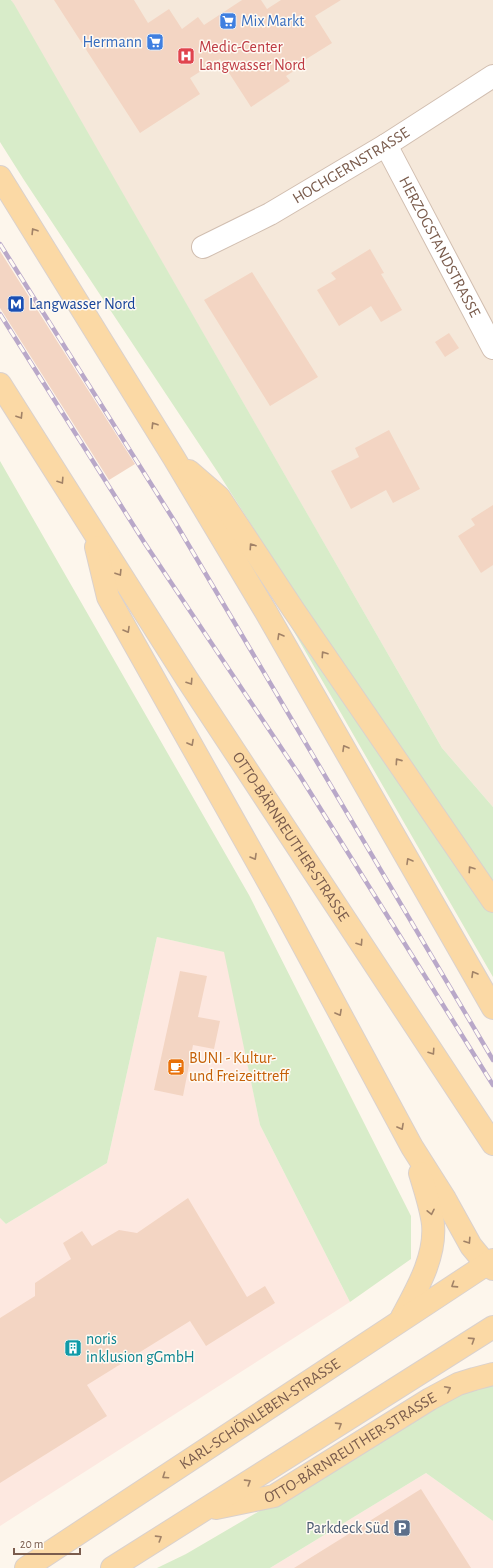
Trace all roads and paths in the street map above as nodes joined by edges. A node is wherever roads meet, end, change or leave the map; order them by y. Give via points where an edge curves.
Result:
1 (493, 76) edge
2 (386, 145) junction
3 (0, 177) edge
4 (203, 247) dead end
5 (493, 348) edge
6 (0, 384) edge
7 (174, 458) junction
8 (91, 528) junction
9 (493, 901) edge
10 (493, 1008) edge
11 (493, 1144) edge
12 (412, 1147) junction
13 (491, 1264) edge
14 (400, 1320) junction
15 (493, 1327) edge
16 (493, 1374) edge
17 (203, 1510) junction
18 (26, 1568) edge
19 (112, 1568) edge

1 - 2 street, HOCHGERNSTRASSE
2 - 4 street, HOCHGERNSTRASSE via 270,214
2 - 5 street, HERZOGSTANDSTRASSE
7 -> 3 main road
6 -> 8 main road, OTTO-BÄRNREUTHER-STRASSE
9 -> 7 main road via 219,497
10 -> 7 main road via 327,717
8 -> 11 main road, OTTO-BÄRNREUTHER-STRASSE via 322,886
8 -> 12 main road, OTTO-BÄRNREUTHER-STRASSE via 108,597 278,900
12 -> 13 main road, OTTO-BÄRNREUTHER-STRASSE via 471,1246
12 -> 14 main road, OTTO-BÄRNREUTHER-STRASSE via 432,1217 433,1235 424,1273
13 -> 14 main road, KARL-SCHÖNLEBEN-STRASSE
14 -> 18 main road, KARL-SCHÖNLEBEN-STRASSE
17 -> 15 main road
17 -> 16 main road, OTTO-BÄRNREUTHER-STRASSE via 274,1496 430,1399 458,1384
19 -> 17 main road

